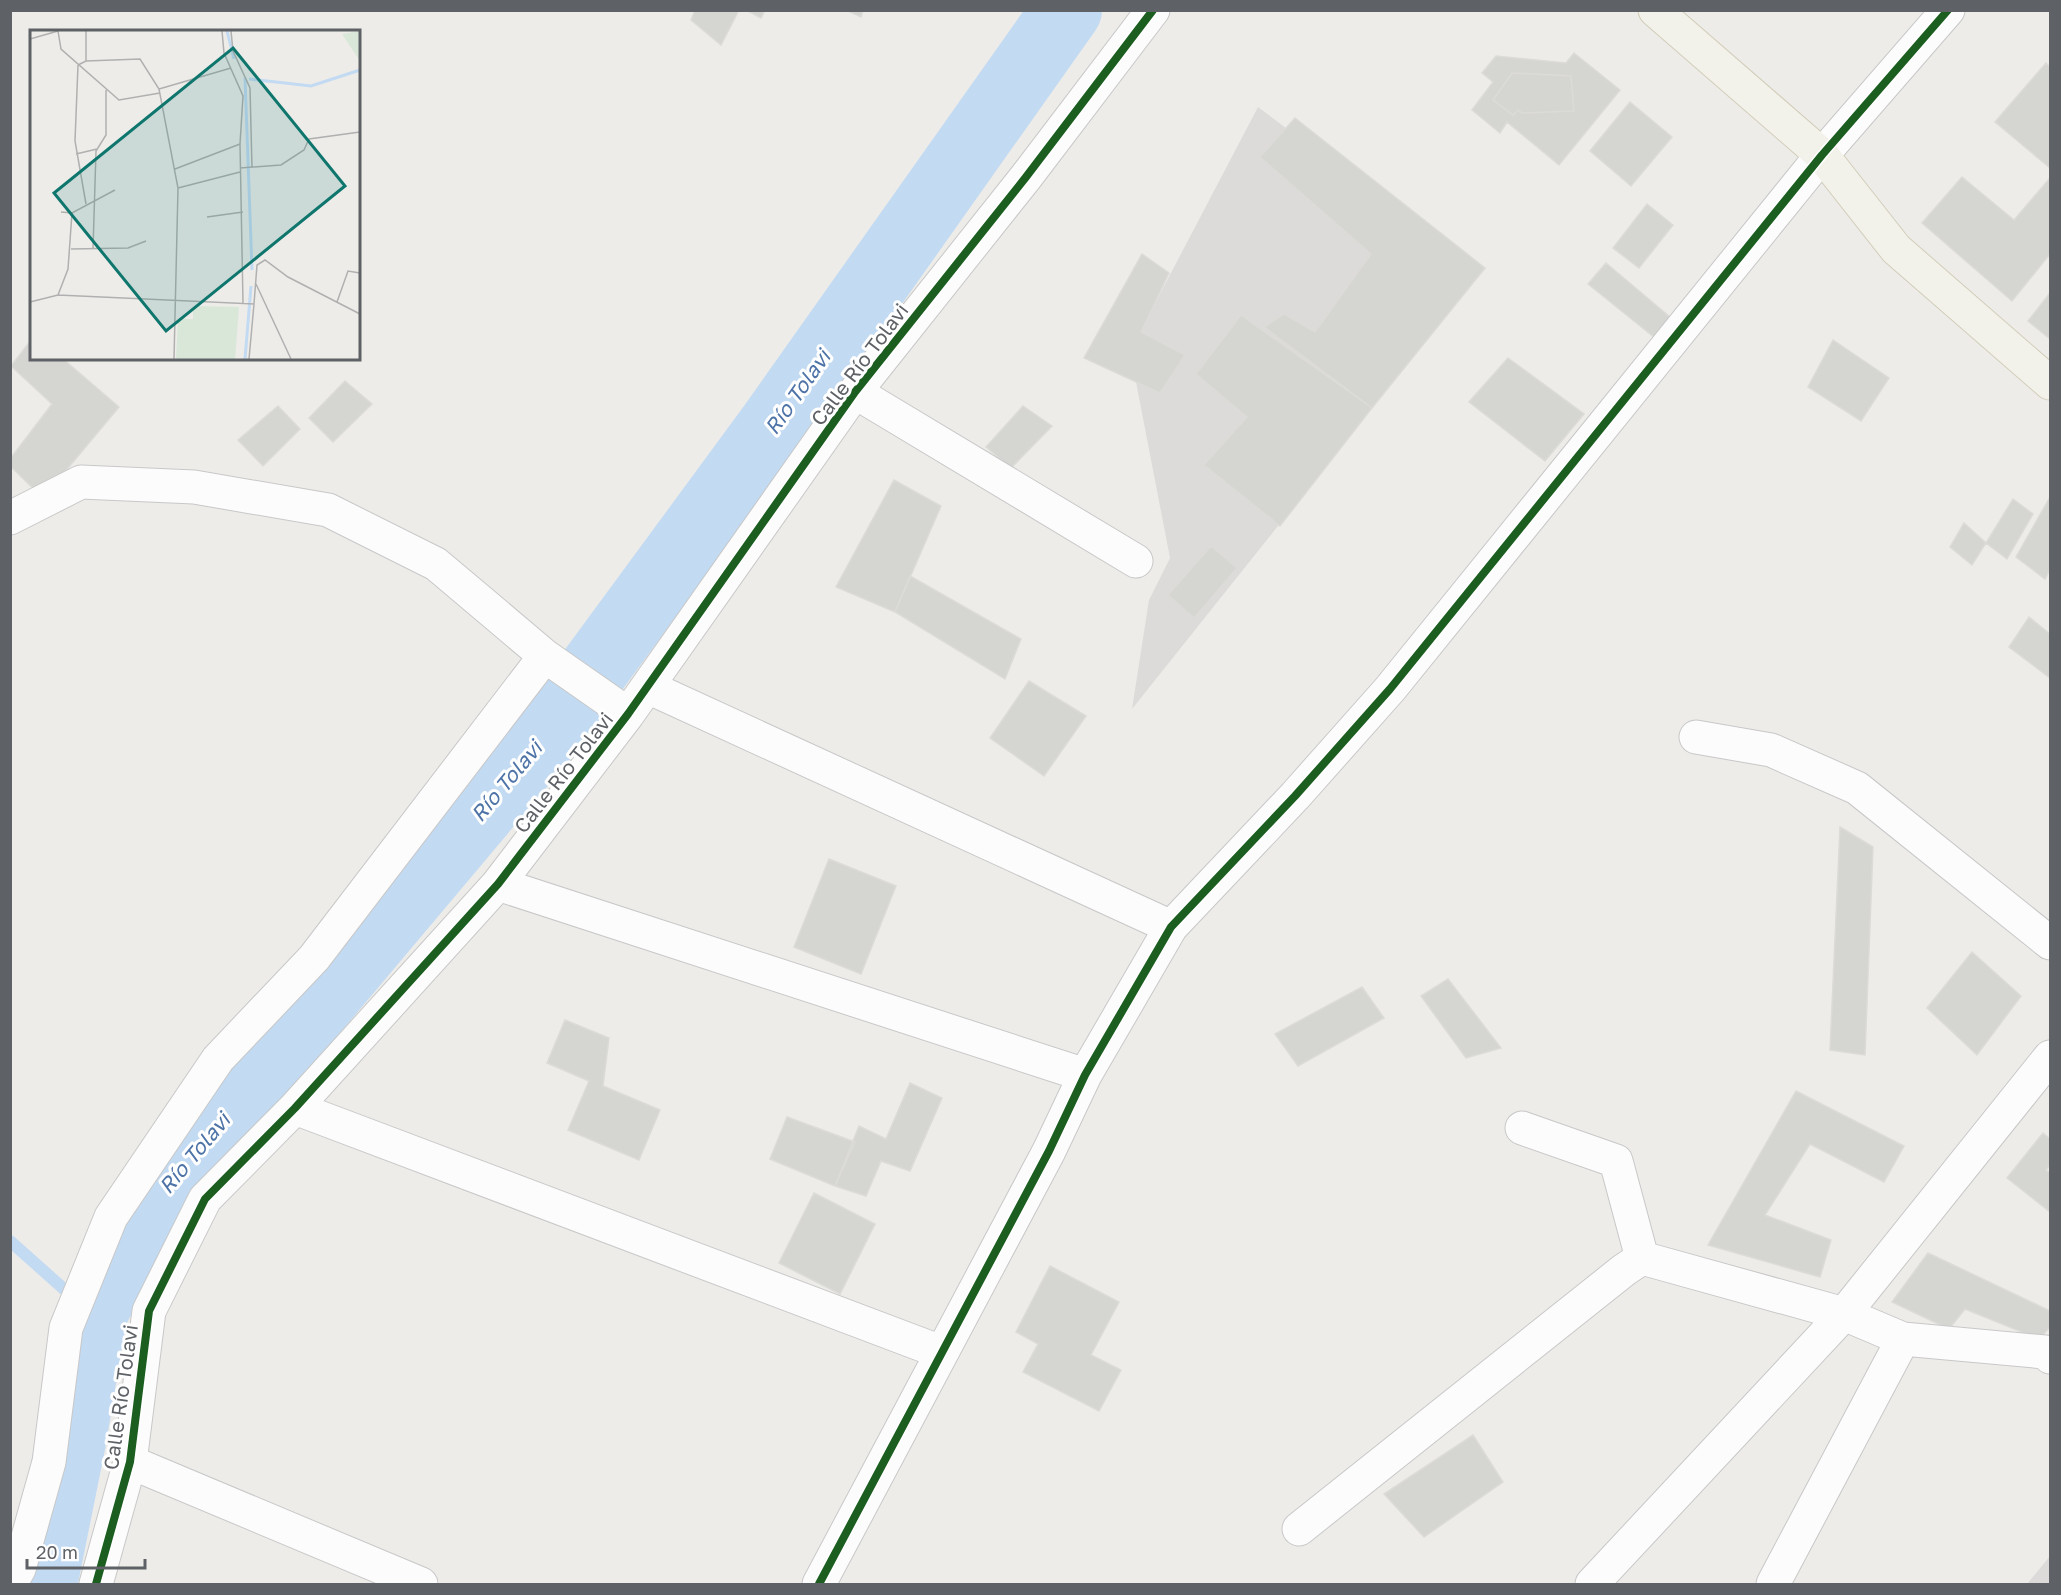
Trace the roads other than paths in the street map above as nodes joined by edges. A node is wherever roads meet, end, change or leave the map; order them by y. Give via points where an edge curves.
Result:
1 (1153, 10) edge
2 (1656, 10) edge
3 (1948, 10) edge
4 (1822, 155) junction
5 (2050, 383) edge
6 (855, 392) junction
7 (10, 518) edge
8 (1136, 561) dead end
9 (547, 657) junction
10 (648, 687) junction
11 (627, 713) junction
12 (1696, 737) dead end
13 (498, 884) junction
14 (1171, 927) junction
15 (2050, 943) edge
16 (2050, 1057) edge
17 (1085, 1075) junction
18 (295, 1108) junction
19 (1522, 1128) dead end
20 (1633, 1264) junction
21 (1844, 1314) junction
22 (1903, 1339) junction
23 (941, 1352) junction
24 (2049, 1352) edge
25 (130, 1462) junction
26 (1299, 1528) dead end
27 (10, 1584) edge
28 (96, 1584) edge
29 (421, 1584) edge
30 (819, 1584) edge
31 (1592, 1584) edge
32 (1773, 1584) edge

1 - 6 street, Calle Río Tolavi
2 - 4 main road
3 - 4 street
4 - 5 main road via 1896,249
4 - 14 street via 1390,689
6 - 8 street
6 - 10 street, Calle Río Tolavi
7 - 9 street via 81,483 194,488 328,510 436,564
9 - 11 street
9 - 27 street via 315,958 218,1059 111,1217 66,1328 49,1462 19,1569
10 - 11 street, Calle Río Tolavi
10 - 14 street
11 - 13 street, Calle Río Tolavi
12 - 15 street via 1771,750 1857,788
13 - 17 street
13 - 18 street, Calle Río Tolavi
14 - 17 street
16 - 21 street
17 - 23 street via 1049,1151
18 - 23 street
18 - 25 street, Calle Río Tolavi via 205,1199 149,1311
19 - 20 street via 1616,1161
20 - 21 street
20 - 26 street
21 - 22 street
21 - 31 street
22 - 24 street
22 - 32 street
23 - 30 street
25 - 28 street, Calle Río Tolavi
25 - 29 street

